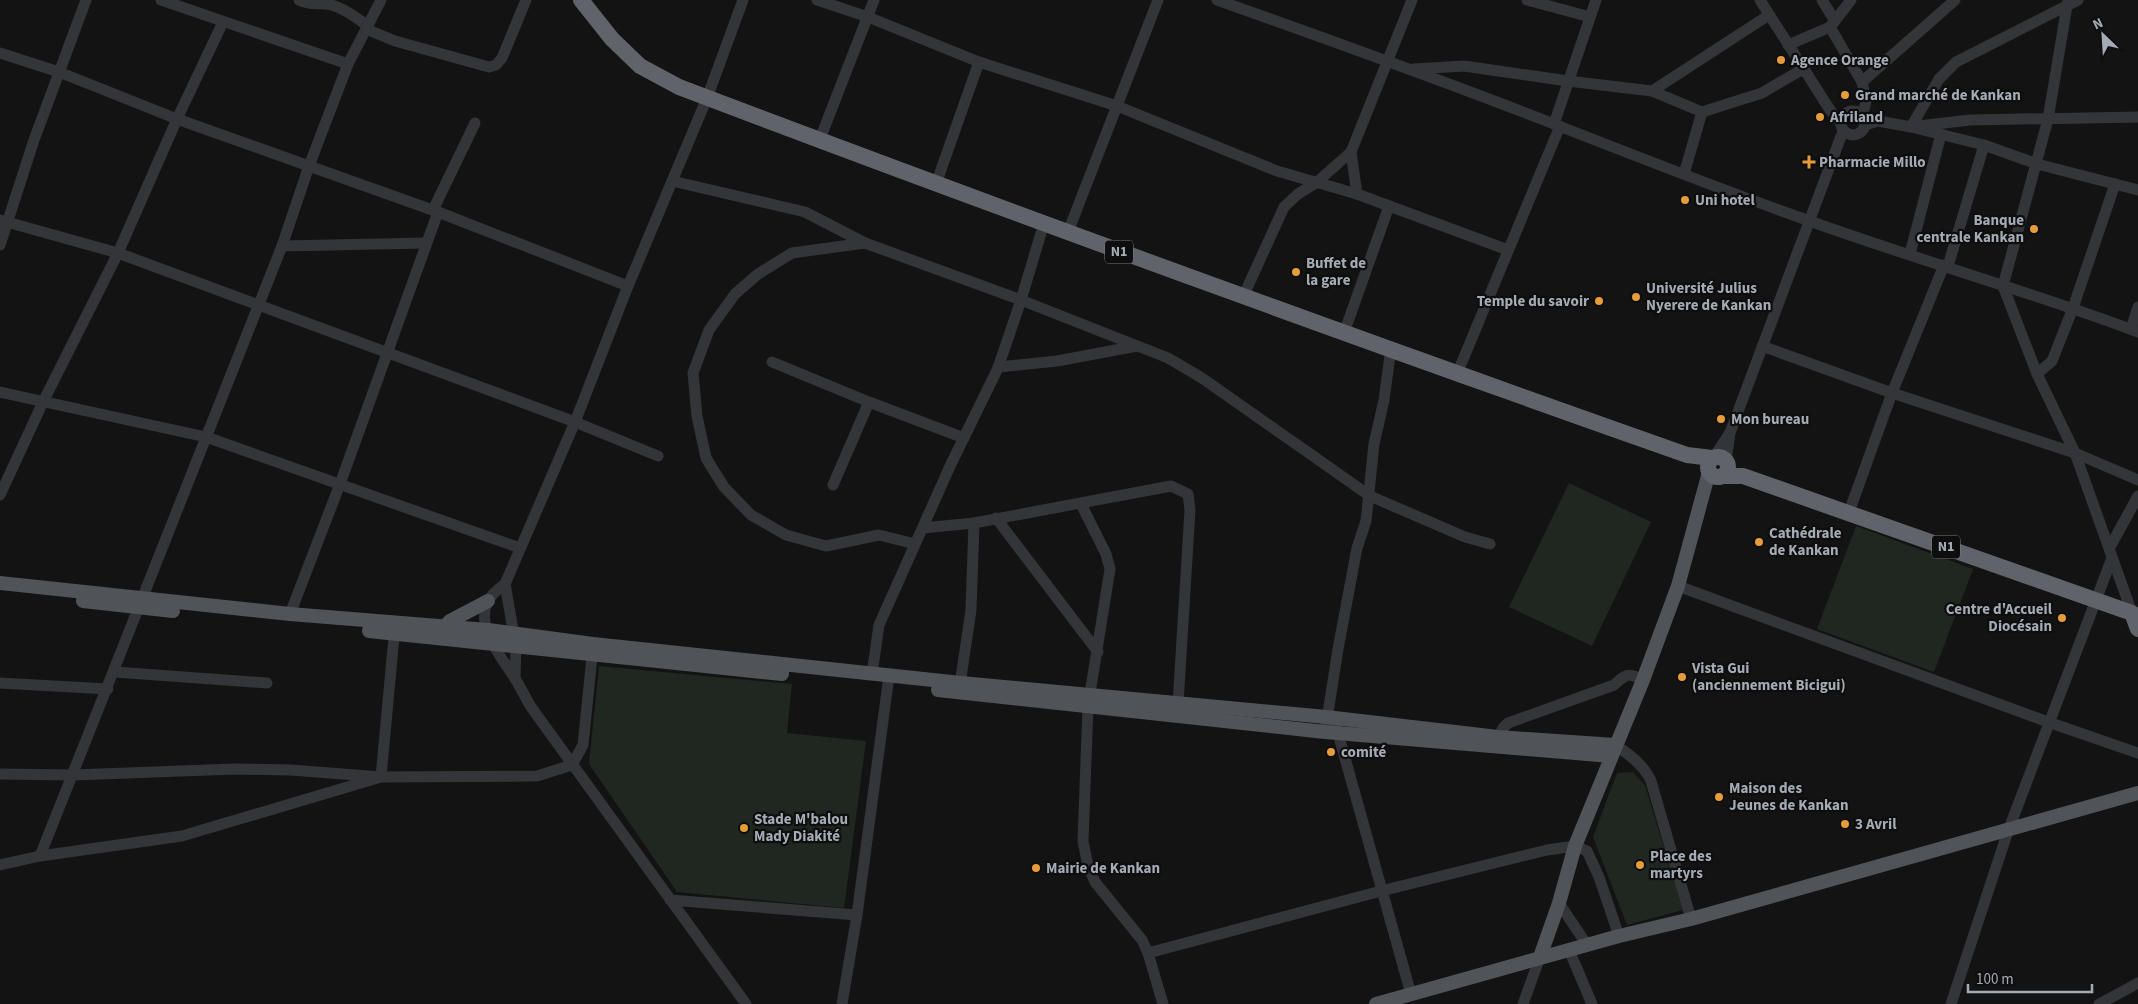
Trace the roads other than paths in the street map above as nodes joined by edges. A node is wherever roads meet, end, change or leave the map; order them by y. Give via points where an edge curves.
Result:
1 (86, 0) edge
2 (160, 0) edge
3 (299, 0) edge
4 (381, 0) edge
5 (526, 0) edge
6 (581, 0) edge
7 (742, 0) edge
8 (817, 0) edge
9 (874, 0) edge
10 (1158, 0) edge
11 (1217, 0) edge
12 (1412, 0) edge
13 (1527, 0) edge
14 (1596, 0) edge
15 (1760, 0) edge
16 (1822, 0) edge
17 (1851, 0) edge
18 (1955, 0) edge
19 (2071, 2) edge
20 (1769, 15) junction
21 (1590, 17) junction
22 (868, 18) junction
23 (223, 22) junction
24 (1833, 24) junction
25 (367, 27) junction
26 (1788, 45) junction
27 (0, 53) edge
28 (1387, 61) junction
29 (979, 62) junction
30 (348, 64) junction
31 (1410, 69) junction
32 (1804, 69) junction
33 (59, 72) junction
34 (1568, 81) junction
35 (1862, 82) junction
36 (1652, 91) junction
37 (707, 98) junction
38 (1117, 106) junction
39 (1702, 112) junction
40 (2138, 117) edge
41 (2048, 119) junction
42 (177, 120) junction
43 (1864, 120) junction
44 (475, 123) dead end
45 (1557, 125) junction
46 (1911, 126) junction
47 (1841, 127) junction
48 (1941, 134) junction
49 (820, 139) junction
50 (1984, 145) junction
51 (1351, 152) junction
52 (2037, 164) junction
53 (309, 166) junction
54 (1684, 174) junction
55 (672, 181) junction
56 (1318, 182) junction
57 (936, 184) junction
58 (2115, 184) junction
59 (2138, 190) edge
60 (1357, 194) junction
61 (1389, 206) junction
62 (435, 211) junction
63 (4, 221) edge
64 (1809, 221) junction
65 (1044, 223) junction
66 (1068, 232) junction
67 (426, 243) junction
68 (865, 244) junction
69 (0, 245) edge
70 (282, 246) junction
71 (1508, 250) junction
72 (118, 253) junction
73 (1910, 254) junction
74 (1946, 266) junction
75 (628, 286) junction
76 (2002, 286) junction
77 (1243, 297) junction
78 (1021, 300) junction
79 (260, 305) junction
80 (2074, 308) junction
81 (2138, 308) edge
82 (2134, 330) edge
83 (1344, 333) junction
84 (1137, 346) junction
85 (1762, 346) junction
86 (1391, 348) junction
87 (386, 353) junction
88 (772, 362) dead end
89 (998, 367) junction
90 (1456, 374) junction
91 (2037, 374) junction
92 (0, 392) edge
93 (1892, 393) junction
94 (43, 402) junction
95 (869, 402) junction
96 (575, 422) junction
97 (206, 437) junction
98 (964, 438) junction
99 (2075, 453) junction
100 (658, 456) dead end
101 (1717, 467) junction
102 (2138, 480) edge
103 (340, 484) junction
104 (833, 485) dead end
105 (0, 495) edge
106 (1370, 496) junction
107 (2138, 496) edge
108 (1081, 504) junction
109 (1849, 512) junction
110 (996, 518) junction
111 (974, 523) junction
112 (923, 528) junction
113 (915, 544) junction
114 (1490, 544) dead end
115 (520, 548) junction
116 (2111, 553) junction
117 (0, 583) edge
118 (505, 584) junction
119 (1678, 586) junction
120 (0, 592) edge
121 (488, 601) junction
122 (2096, 601) junction
123 (141, 603) junction
124 (290, 614) junction
125 (2135, 614) edge
126 (394, 629) junction
127 (2138, 629) edge
128 (440, 632) junction
129 (490, 637) junction
130 (515, 640) junction
131 (592, 649) junction
132 (1098, 652) junction
133 (115, 672) junction
134 (872, 674) junction
135 (515, 679) junction
136 (888, 680) junction
137 (1642, 680) junction
138 (0, 683) edge
139 (267, 683) dead end
140 (960, 688) junction
141 (108, 689) junction
142 (1089, 701) junction
143 (1178, 704) junction
144 (2048, 722) junction
145 (1331, 725) junction
146 (1496, 742) junction
147 (1613, 750) junction
148 (2138, 753) edge
149 (572, 765) junction
150 (0, 774) edge
151 (73, 775) junction
152 (381, 777) junction
153 (2138, 793) edge
154 (2008, 831) junction
155 (1575, 846) junction
156 (40, 856) junction
157 (0, 864) edge
158 (1381, 891) junction
159 (670, 900) junction
160 (1560, 903) junction
161 (857, 915) junction
162 (1692, 919) junction
163 (1619, 936) junction
164 (1587, 945) junction
165 (1569, 950) junction
166 (1148, 953) junction
167 (1540, 957) junction
168 (2138, 983) edge
169 (1411, 994) junction
170 (746, 1004) edge
171 (842, 1004) edge
172 (1163, 1004) edge
173 (1376, 1004) edge
174 (1523, 1004) edge
175 (1592, 1004) edge
176 (1951, 1004) edge
177 (2099, 1004) edge

1 - 33 street
2 - 23 street
3 - 25 street via 341,8
4 - 25 street
5 - 25 street via 502,58 489,67 395,41
6 - 37 highway, N1 via 612,39 640,66
7 - 37 street
8 - 22 street
9 - 22 street
10 - 38 street
11 - 28 street
12 - 28 street
13 - 21 street
14 - 21 street
15 - 20 street
16 - 24 street
17 - 24 street
18 - 35 street
19 - 41 street
19 - 46 street via 1956,62 1939,79
20 - 26 street
20 - 36 street
21 - 34 street
22 - 29 street
22 - 49 street
23 - 30 street
23 - 42 street
24 - 26 street
24 - 35 street
25 - 30 street
26 - 32 street
27 - 33 street
28 - 31 street
28 - 51 street
29 - 38 street
29 - 57 street
30 - 53 street
31 - 34 street via 1464,66
31 - 45 street
32 - 39 street via 1762,93
32 - 47 street
33 - 42 street
33 - 63 street
34 - 36 street
34 - 45 street
35 - 43 street via 1866,101
36 - 39 street
37 - 49 highway, N1
37 - 55 street
38 - 56 street via 1277,171
38 - 66 street
39 - 54 street
40 - 41 street
41 - 46 street via 1970,120
41 - 52 street
42 - 53 street
42 - 72 street
43 - 46 street
43 - 47 street via 1864,129 1856,135 1846,134
43 - 47 street via 1854,111 1849,111 1842,117
44 - 62 street
45 - 54 street
45 - 71 street
46 - 48 street
47 - 64 street
48 - 50 street
48 - 73 street
49 - 57 highway, N1
50 - 52 street
50 - 74 street
51 - 56 street
51 - 60 street
52 - 58 street
52 - 76 street
53 - 62 street
53 - 70 street
54 - 64 street
55 - 68 street via 805,212
55 - 75 street
56 - 60 street
56 - 77 street via 1284,207
57 - 65 highway, N1
58 - 59 street
58 - 80 street
60 - 61 street
61 - 71 street
61 - 83 street
62 - 67 street
62 - 75 street
63 - 69 street
63 - 72 street
64 - 73 street
64 - 85 street
65 - 66 highway, N1
65 - 78 street
66 - 77 highway, N1
67 - 70 street
67 - 87 street
68 - 78 street
68 - 113 street via 792,254 758,274 735,294 709,330 693,373 697,416 706,458 724,487 750,515 786,535 826,546 879,535
70 - 79 street
71 - 90 street
72 - 79 street
72 - 94 street
73 - 74 street
74 - 76 street
74 - 93 street
75 - 96 street
76 - 80 street
76 - 91 street
77 - 83 highway, N1
78 - 84 street
78 - 89 street
79 - 87 street
79 - 97 street
80 - 82 street
80 - 91 street via 2052,361
81 - 82 street
83 - 86 highway, N1
84 - 89 street via 1057,361
84 - 106 street via 1168,358 1202,378
85 - 93 street
85 - 101 street
86 - 90 highway, N1
86 - 106 street via 1374,444
87 - 96 street
87 - 103 street
88 - 95 street
89 - 98 street
90 - 101 highway, N1
91 - 99 street
92 - 94 street
93 - 99 street
93 - 109 street
94 - 97 street
94 - 105 street
95 - 98 street
95 - 104 street
96 - 100 street
96 - 115 street
97 - 103 street
97 - 123 street
98 - 112 street
99 - 102 street
99 - 116 street
101 - 109 highway, N1
101 - 119 main road via 1704,484
103 - 115 street
103 - 124 street
106 - 114 street via 1465,537
106 - 145 street via 1357,548
107 - 116 street
108 - 110 street
108 - 132 street via 1110,569
108 - 143 street via 1171,486 1188,494 1190,510
109 - 122 highway, N1
110 - 111 street
110 - 132 street
111 - 112 street
111 - 140 street via 971,610
112 - 113 street
113 - 134 street via 879,625
115 - 118 street
116 - 122 street
116 - 125 street
117 - 123 main road
118 - 121 street
118 - 130 street
119 - 137 main road
119 - 144 street
120 - 123 main road
121 - 128 main road
121 - 129 street via 485,611
122 - 125 highway, N1
122 - 144 street
123 - 124 main road
123 - 126 main road
123 - 133 street
124 - 126 main road
125 - 127 highway
126 - 128 main road
126 - 152 street
128 - 129 main road
129 - 130 main road
129 - 135 street via 501,661
130 - 131 main road
130 - 135 street
131 - 134 main road
131 - 136 main road
131 - 149 street via 583,745
132 - 142 street
133 - 139 street
133 - 141 street
134 - 136 main road
135 - 149 street
136 - 140 main road
136 - 161 street
137 - 146 street via 1628,674 1614,685 1508,723
137 - 147 main road
138 - 141 street
140 - 142 main road
141 - 151 street
142 - 143 main road
142 - 145 main road
142 - 166 street via 1083,841 1088,866
143 - 145 main road
144 - 148 street
144 - 154 street
145 - 146 main road
145 - 158 street
146 - 147 main road
147 - 155 main road
147 - 162 street via 1628,754 1646,771 1651,781
149 - 152 street via 537,776
149 - 159 street
150 - 151 street
151 - 152 street via 235,769
151 - 156 street
152 - 156 street via 182,836
153 - 154 main road
154 - 162 main road
154 - 176 street
155 - 158 street
155 - 160 main road
155 - 163 street via 1587,851
156 - 157 street
158 - 166 street
158 - 169 street
159 - 161 street
159 - 170 street
160 - 164 street
160 - 167 main road
161 - 171 street
162 - 163 main road
163 - 164 main road
164 - 165 main road
165 - 167 main road
165 - 175 street
166 - 172 street
167 - 169 main road
167 - 174 street
168 - 177 street
169 - 173 main road

